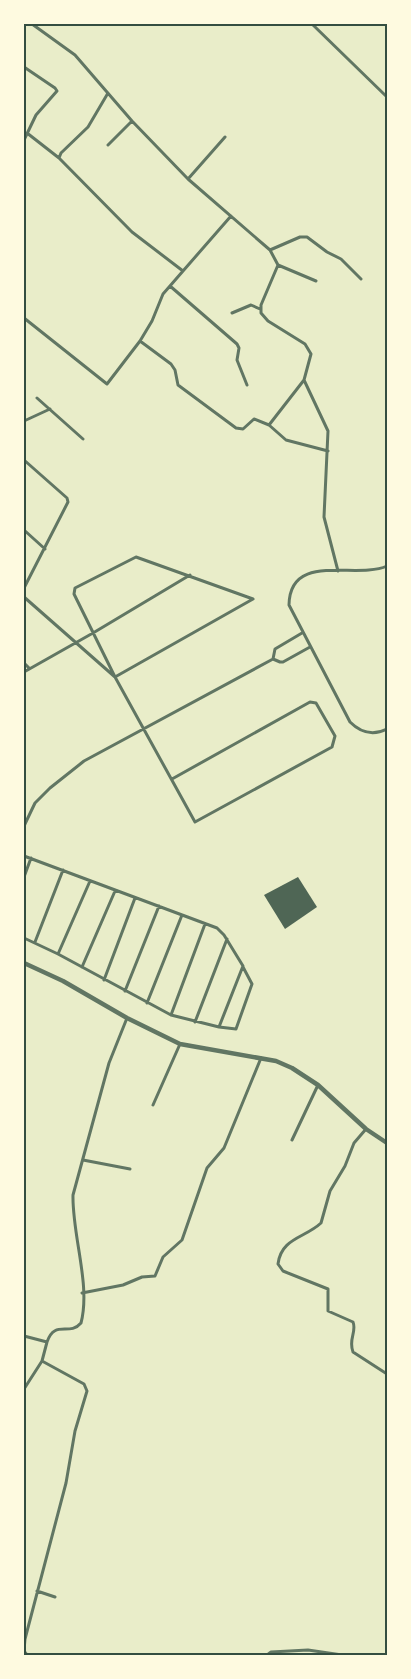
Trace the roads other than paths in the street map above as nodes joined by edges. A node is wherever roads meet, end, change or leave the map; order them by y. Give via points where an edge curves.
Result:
1 (25, 24) edge
2 (32, 24) edge
3 (312, 24) edge
4 (24, 28) edge
5 (24, 67) edge
6 (108, 93) junction
7 (387, 97) edge
8 (132, 121) junction
9 (27, 133) junction
10 (224, 137) dead end
11 (24, 140) edge
12 (108, 145) dead end
13 (60, 158) junction
14 (188, 179) junction
15 (231, 216) junction
16 (270, 250) junction
17 (278, 265) junction
18 (183, 271) junction
19 (361, 278) dead end
20 (316, 281) dead end
21 (170, 286) junction
22 (260, 309) junction
23 (232, 313) dead end
24 (24, 318) edge
25 (140, 341) junction
26 (304, 380) junction
27 (247, 385) dead end
28 (37, 398) dead end
29 (50, 409) junction
30 (24, 421) edge
31 (269, 425) junction
32 (83, 439) dead end
33 (328, 451) junction
34 (24, 460) edge
35 (24, 530) edge
36 (45, 549) junction
37 (387, 566) edge
38 (338, 571) junction
39 (190, 575) junction
40 (24, 588) edge
41 (24, 597) edge
42 (302, 633) junction
43 (93, 634) junction
44 (75, 643) junction
45 (310, 647) junction
46 (273, 659) junction
47 (24, 663) edge
48 (29, 668) junction
49 (24, 672) edge
50 (115, 677) junction
51 (144, 728) junction
52 (387, 729) edge
53 (172, 779) junction
54 (24, 826) edge
55 (24, 856) edge
56 (31, 858) junction
57 (64, 870) junction
58 (24, 877) edge
59 (90, 881) junction
60 (115, 891) junction
61 (135, 898) junction
62 (158, 906) junction
63 (182, 915) junction
64 (206, 924) junction
65 (24, 938) edge
66 (227, 939) junction
67 (35, 942) junction
68 (58, 954) junction
69 (24, 963) edge
70 (242, 966) junction
71 (82, 967) junction
72 (104, 980) junction
73 (125, 991) junction
74 (147, 1003) junction
75 (172, 1015) junction
76 (127, 1018) junction
77 (195, 1022) junction
78 (219, 1027) junction
79 (180, 1044) junction
80 (261, 1058) junction
81 (318, 1085) junction
82 (153, 1105) dead end
83 (366, 1129) junction
84 (292, 1140) dead end
85 (387, 1143) edge
86 (83, 1160) junction
87 (130, 1169) dead end
88 (82, 1293) junction
89 (24, 1336) edge
90 (47, 1342) junction
91 (42, 1361) junction
92 (387, 1374) edge
93 (24, 1389) edge
94 (37, 1591) junction
95 (55, 1597) dead end
96 (387, 1651) edge
97 (27, 1655) edge
98 (267, 1655) edge
99 (342, 1655) edge
100 (386, 1655) edge

1 - 4 street
2 - 6 street via 75,55
3 - 7 street
5 - 9 street via 57,91 36,115
6 - 8 street
6 - 13 street via 88,127 61,153
8 - 12 street
8 - 14 street
9 - 11 street
9 - 13 street
10 - 14 street
13 - 18 street via 132,232
14 - 15 street
15 - 16 street
15 - 18 street
16 - 17 street
16 - 19 street via 307,237 341,259
17 - 20 street
17 - 22 street
18 - 21 street
21 - 25 street via 158,302 152,321
21 - 27 street via 237,344 237,360
22 - 23 street via 251,305
22 - 26 street via 264,317 309,349
24 - 25 street via 107,384
25 - 31 street via 171,364 178,385 236,428 242,429 254,419
26 - 31 street
26 - 33 street via 326,423
28 - 29 street
29 - 30 street
29 - 32 street
31 - 33 street via 286,440
33 - 38 street via 324,517
34 - 36 street via 68,502
35 - 36 street
36 - 40 street
37 - 38 street via 368,571
38 - 42 street via 309,573 292,588 289,605
39 - 43 street
39 - 43 street via 136,557 75,588 74,594
39 - 50 street via 253,599
41 - 44 street
42 - 45 street
42 - 46 street via 275,649
43 - 44 street
43 - 50 street
44 - 48 street
44 - 50 street
45 - 46 street via 283,662
45 - 52 street via 350,722 370,733
46 - 51 street
47 - 48 street
48 - 49 street
50 - 51 street
51 - 53 street
51 - 54 street via 91,756 50,788 35,802
53 - 53 street via 195,822 332,747 335,736 316,703 310,702
55 - 56 street
56 - 57 street
56 - 58 street
57 - 59 street
57 - 67 street
59 - 60 street
59 - 68 street
60 - 61 street
60 - 71 street
61 - 62 street
61 - 72 street
62 - 63 street
62 - 73 street
63 - 64 street
63 - 74 street
64 - 66 street via 217,928
64 - 75 street
65 - 67 street
66 - 70 street
66 - 77 street
67 - 68 street
68 - 71 street
69 - 76 street
70 - 78 street
70 - 78 street via 252,984 236,1029
71 - 72 street
72 - 73 street
73 - 74 street
74 - 75 street
75 - 77 street
76 - 79 street
76 - 86 street via 109,1063
77 - 78 street
79 - 80 street
79 - 82 street
80 - 81 street via 284,1064
80 - 88 street via 224,1148 207,1168 180,1244 163,1257 154,1276 142,1277 123,1286
81 - 83 street
81 - 84 street
83 - 85 street
83 - 92 street via 354,1144 330,1191 321,1223 287,1243 278,1264 283,1272 328,1290 328,1311 353,1322 355,1326 350,1340 353,1352
86 - 87 street
86 - 88 street via 72,1206
88 - 90 street via 79,1326 55,1330
89 - 90 street
90 - 91 street
91 - 93 street
91 - 94 street via 84,1384 87,1391
94 - 95 street
94 - 97 street via 25,1639
96 - 100 street
98 - 99 street via 308,1650

